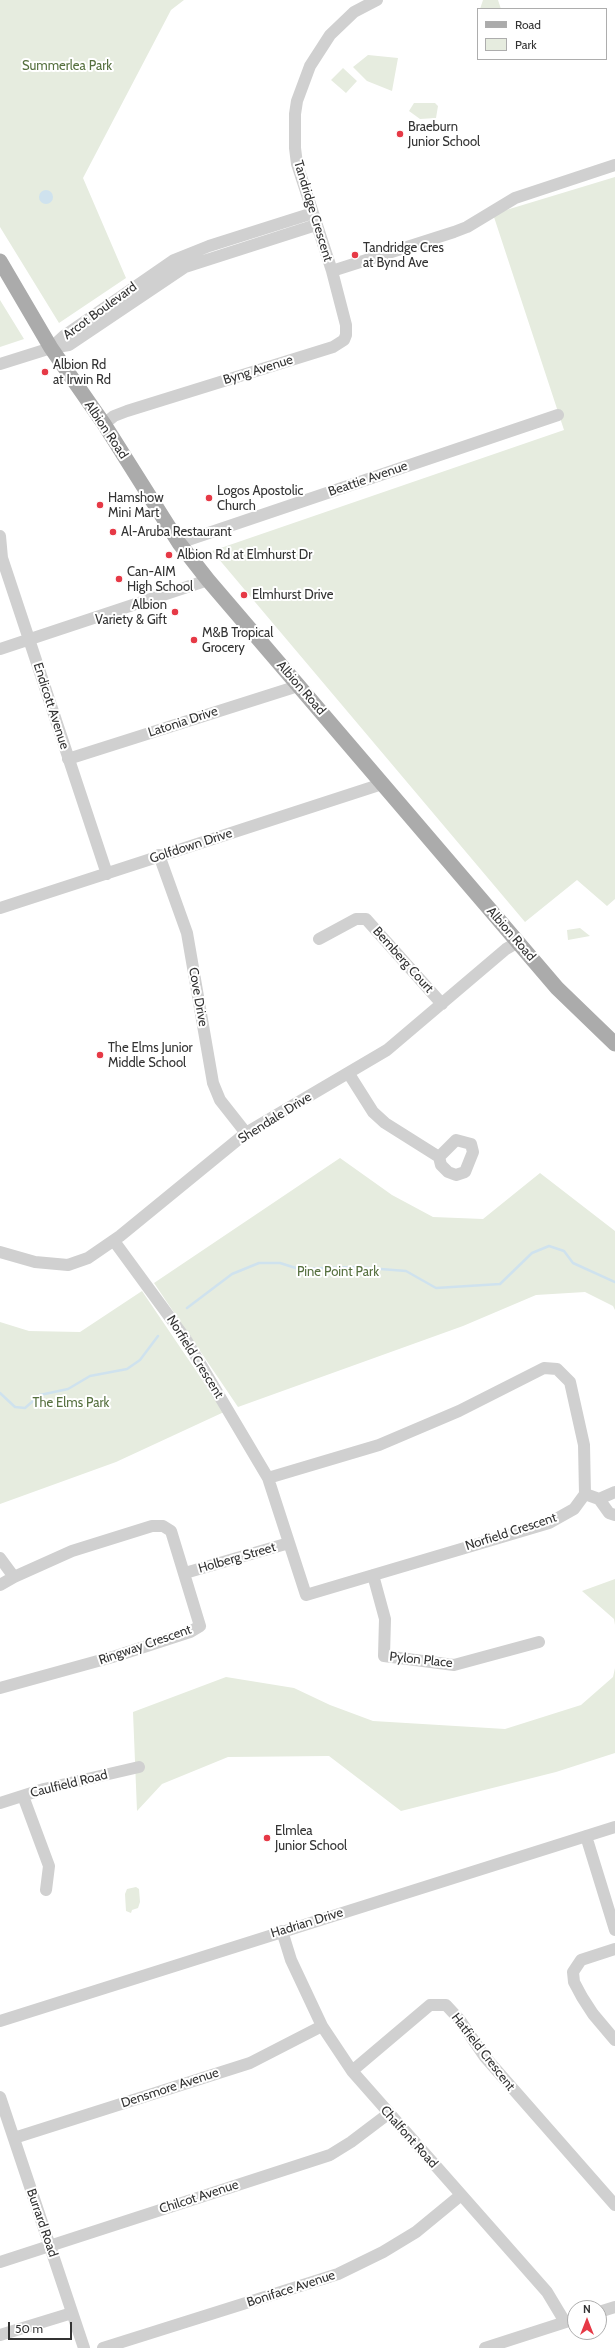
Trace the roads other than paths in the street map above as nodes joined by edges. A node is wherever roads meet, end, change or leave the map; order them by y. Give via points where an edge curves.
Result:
1 (377, 0) edge
2 (615, 165) edge
3 (315, 219) junction
4 (0, 261) edge
5 (332, 271) junction
6 (51, 348) junction
7 (0, 364) edge
8 (558, 415) dead end
9 (104, 424) junction
10 (0, 536) edge
11 (179, 543) junction
12 (208, 580) junction
13 (30, 639) junction
14 (0, 649) edge
15 (298, 686) junction
16 (68, 759) junction
17 (382, 784) junction
18 (159, 855) junction
19 (107, 874) junction
20 (0, 908) edge
21 (318, 939) dead end
22 (518, 942) junction
23 (442, 1004) junction
24 (615, 1044) edge
25 (349, 1074) junction
26 (246, 1134) junction
27 (439, 1157) dead end
28 (114, 1241) junction
29 (0, 1252) edge
30 (268, 1478) junction
31 (615, 1492) edge
32 (585, 1494) junction
33 (599, 1499) junction
34 (615, 1515) edge
35 (290, 1543) junction
36 (0, 1558) edge
37 (184, 1572) junction
38 (373, 1575) junction
39 (14, 1577) junction
40 (0, 1585) edge
41 (539, 1642) dead end
42 (0, 1688) edge
43 (140, 1767) dead end
44 (23, 1796) junction
45 (0, 1803) edge
46 (615, 1827) edge
47 (586, 1836) junction
48 (46, 1890) dead end
49 (615, 1930) edge
50 (282, 1931) junction
51 (615, 1950) edge
52 (0, 2021) edge
53 (322, 2026) junction
54 (615, 2040) edge
55 (352, 2071) junction
56 (0, 2097) edge
57 (388, 2114) junction
58 (14, 2138) junction
59 (461, 2196) junction
60 (615, 2205) edge
61 (50, 2245) junction
62 (0, 2262) edge
63 (72, 2313) junction
64 (567, 2317) edge
65 (567, 2322) edge
66 (0, 2335) edge
67 (84, 2348) edge
68 (103, 2348) edge
69 (485, 2348) edge

1 - 3 street, Tandridge Crescent via 354,12 330,35 310,66 297,101 296,159
2 - 5 street, Tandridge Crescent via 515,198 454,232
3 - 5 street, Tandridge Crescent
3 - 6 street, Arcot Boulevard via 185,267 69,345
4 - 6 main road, Albion Road
5 - 9 street, Byng Avenue via 346,325 344,340 333,347 127,411 114,416
6 - 7 street, Arcot Boulevard
6 - 9 main road, Albion Road
8 - 11 street, Beattie Avenue
9 - 11 main road, Albion Road
10 - 13 street, Endicott Avenue via 2,558
11 - 12 main road, Albion Road
12 - 13 street
12 - 15 main road, Albion Road
13 - 14 street
13 - 16 street, Endicott Avenue
15 - 16 street, Latonia Drive
15 - 17 main road, Albion Road
16 - 19 street, Endicott Avenue
17 - 18 street, Golfdown Drive
17 - 22 main road, Albion Road
18 - 19 street, Golfdown Drive
18 - 26 street, Cove Drive via 187,933 213,1084 220,1100
19 - 20 street, Golfdown Drive
21 - 23 street, Bemberg Court via 356,919 366,919
22 - 23 street, Shendale Drive via 506,949
22 - 24 main road, Albion Road via 557,988
23 - 25 street, Shendale Drive via 387,1050
25 - 26 street, Shendale Drive
25 - 27 street via 373,1112 385,1123
26 - 28 street, Shendale Drive
28 - 29 street, Shendale Drive via 88,1258 68,1265 35,1262
28 - 30 street, Norfield Crescent via 185,1338
30 - 32 street via 379,1445 459,1411 544,1368 557,1369 570,1382 584,1445
30 - 35 street, Norfield Crescent
31 - 33 street
32 - 33 street
32 - 38 street, Norfield Crescent via 574,1509 549,1523
33 - 34 street via 609,1513
35 - 37 street, Holberg Street
35 - 38 street, Norfield Crescent via 306,1594
36 - 39 street
37 - 39 street, Ringway Crescent via 171,1531 163,1526 152,1526 72,1551
37 - 42 street, Ringway Crescent via 200,1626 190,1632 116,1656
38 - 41 street, Pylon Place via 385,1619 384,1656 454,1665
39 - 40 street, Ringway Crescent
43 - 44 street, Caulfield Road
44 - 45 street, Caulfield Road
44 - 48 street via 48,1866
46 - 47 street, Hadrian Drive
47 - 49 street
47 - 50 street, Hadrian Drive
50 - 52 street, Hadrian Drive
50 - 53 street, Chalfont Road via 291,1960
51 - 54 street via 581,1960 575,1966 573,1977 593,2014
53 - 55 street, Chalfont Road
53 - 58 street, Densmore Avenue via 250,2063
55 - 57 street, Chalfont Road
55 - 60 street, Hatfield Crescent via 430,2005 446,2005 459,2018 485,2057
56 - 58 street, Burrard Road
57 - 59 street, Chalfont Road
57 - 61 street, Chilcot Avenue via 352,2142 330,2155
58 - 61 street, Burrard Road
59 - 64 street, Chalfont Road
59 - 68 street, Boniface Avenue via 416,2232 338,2274
61 - 62 street, Chilcot Avenue
61 - 63 street, Burrard Road
63 - 66 street
63 - 67 street, Burrard Road
65 - 69 street

